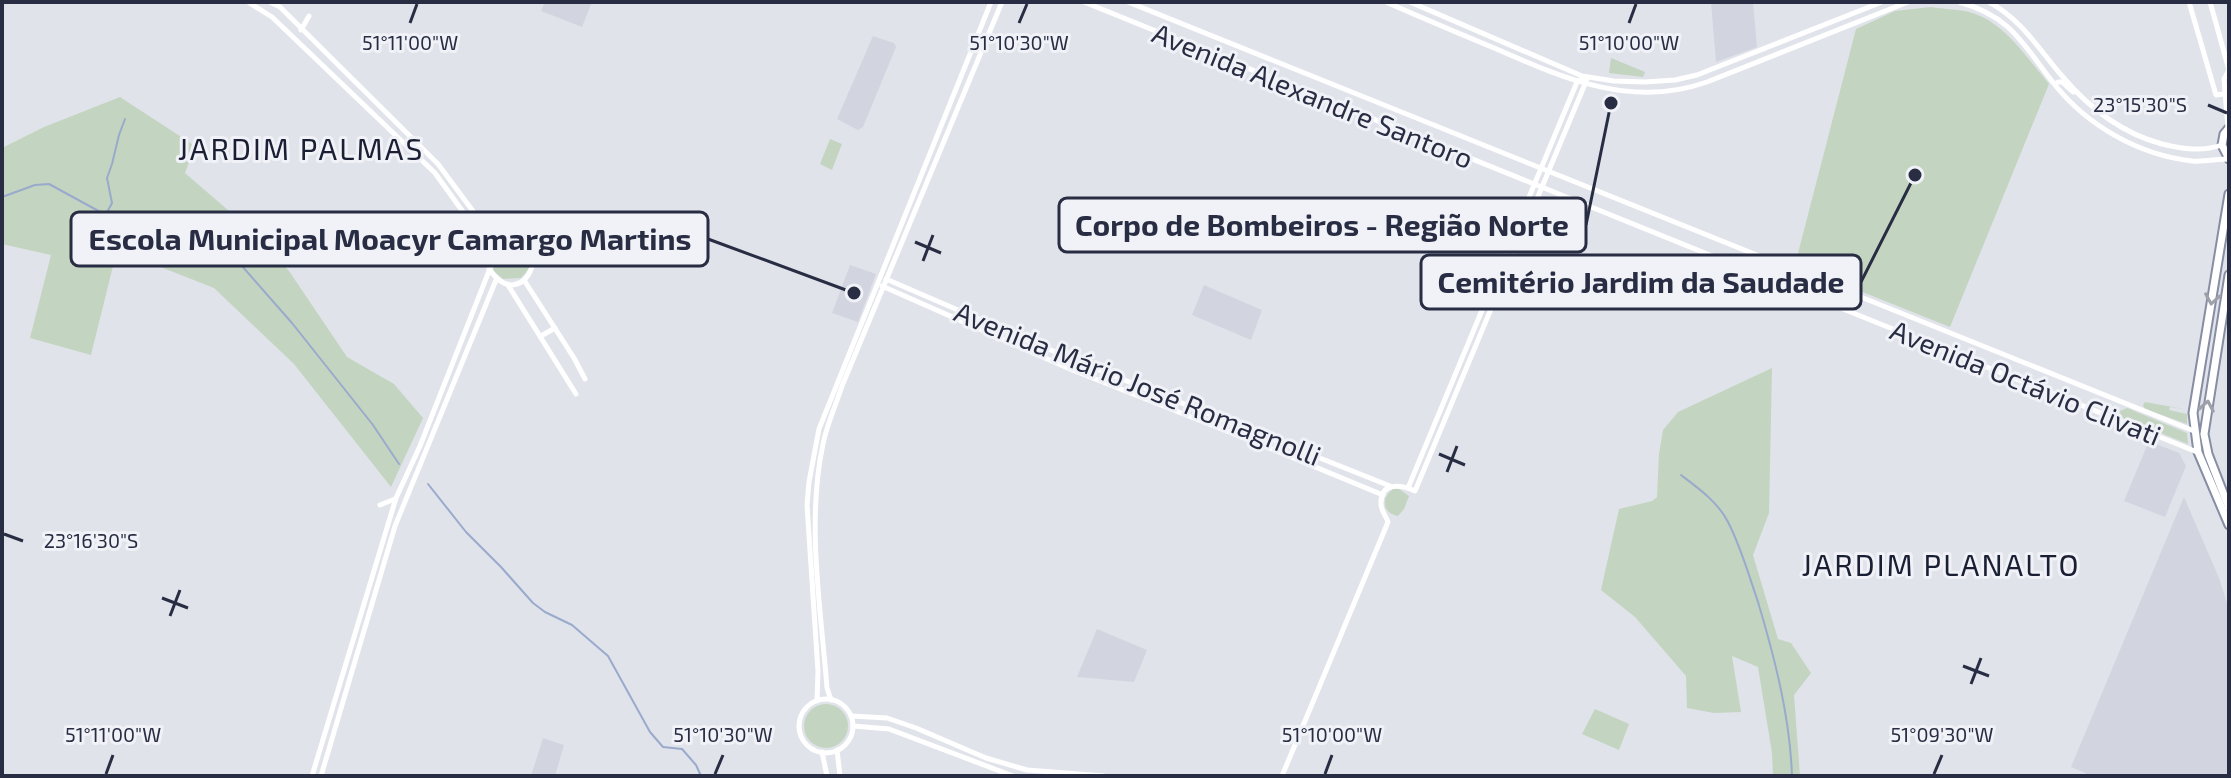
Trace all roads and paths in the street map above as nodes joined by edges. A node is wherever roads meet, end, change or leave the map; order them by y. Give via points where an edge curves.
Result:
1 (248, 2) edge
2 (270, 2) edge
3 (991, 2) edge
4 (1002, 2) edge
5 (1084, 2) edge
6 (1128, 2) edge
7 (1386, 2) edge
8 (1410, 2) edge
9 (1882, 2) edge
10 (1908, 2) edge
11 (1959, 2) edge
12 (1989, 2) edge
13 (2189, 2) edge
14 (2210, 2) edge
15 (1868, 8) junction
16 (309, 16) dead end
17 (1853, 23) junction
18 (301, 30) junction
19 (2229, 70) edge
20 (1597, 79) junction
21 (1614, 81) junction
22 (1577, 82) junction
23 (1585, 84) junction
24 (2055, 84) junction
25 (1612, 90) junction
26 (2078, 93) junction
27 (2224, 94) junction
28 (2229, 104) edge
29 (2228, 129) edge
30 (2222, 145) junction
31 (2229, 159) edge
32 (1541, 168) junction
33 (1549, 172) junction
34 (1534, 184) junction
35 (1542, 187) junction
36 (2229, 194) edge
37 (498, 246) junction
38 (495, 255) junction
39 (489, 269) junction
40 (2229, 275) edge
41 (883, 277) junction
42 (496, 280) junction
43 (524, 280) junction
44 (507, 284) junction
45 (883, 287) junction
46 (555, 328) junction
47 (541, 336) junction
48 (585, 379) dead end
49 (576, 394) dead end
50 (2194, 431) junction
51 (2198, 452) junction
52 (1390, 487) junction
53 (1408, 488) junction
54 (1383, 495) junction
55 (396, 498) junction
56 (380, 505) dead end
57 (2229, 508) edge
58 (2229, 525) edge
59 (831, 700) junction
60 (817, 701) junction
61 (851, 716) junction
62 (853, 726) junction
63 (837, 750) junction
64 (822, 752) junction
65 (312, 776) edge
66 (321, 776) edge
67 (827, 776) edge
68 (840, 776) edge
69 (1013, 776) edge
70 (1104, 776) edge
71 (1282, 776) edge

1 - 38 street via 272,17 435,173
2 - 18 street
3 - 41 street
4 - 41 street
5 - 34 street, Avenida Alexandre Santoro
6 - 32 street, Avenida Alexandre Santoro
7 - 22 street
8 - 20 street
9 - 15 street
10 - 17 street
11 - 24 street via 2007,25
12 - 26 street via 2022,25
13 - 27 street via 2216,95
14 - 19 street
15 - 17 street
15 - 21 street via 1697,75
16 - 18 street
17 - 25 street via 1695,86
18 - 37 street via 438,164
19 - 27 street
20 - 21 street
20 - 22 street
21 - 25 street
22 - 23 street
22 - 32 street
23 - 25 street
23 - 33 street
24 - 26 street via 2062,82
24 - 31 street via 2085,115 2127,142 2174,158
26 - 30 street via 2108,120 2154,141 2191,150
27 - 28 street
27 - 29 street
29 - 30 highway
30 - 31 highway
32 - 33 street, Avenida Alexandre Santoro
32 - 34 street
33 - 35 street
33 - 50 street, Avenida Octávio Clivati
34 - 35 street, Avenida Alexandre Santoro
34 - 53 street
35 - 51 street, Avenida Octávio Clivati
35 - 53 street via 1415,491
36 -> 50 highway via 2193,407
37 - 38 street
37 - 43 street via 510,236 527,242 535,260
38 - 39 street
39 - 42 street
39 - 55 street
57 -> 40 highway via 2204,434
41 - 45 street
41 - 52 street, Avenida Mário José Romagnolli
41 - 60 street via 819,429 809,482
42 - 44 street
42 - 66 street via 395,526
43 - 44 street
43 - 46 street
44 - 47 street
45 - 54 street, Avenida Mário José Romagnolli
45 - 59 street via 842,386 817,486 818,574
46 - 47 street
46 - 48 street
47 - 49 street
50 - 51 highway
51 - 58 highway
52 - 53 street, Avenida Mário José Romagnolli
52 - 54 street
54 - 71 street via 1381,507 1388,522
55 - 56 street
55 - 65 street
59 - 60 street
59 - 61 street
60 - 64 street via 803,712 799,729 807,745
61 - 62 street
61 - 70 street via 887,718 1027,770
62 - 63 street via 848,742
62 - 69 street via 889,729
63 - 64 street
63 - 68 street
64 - 67 street

